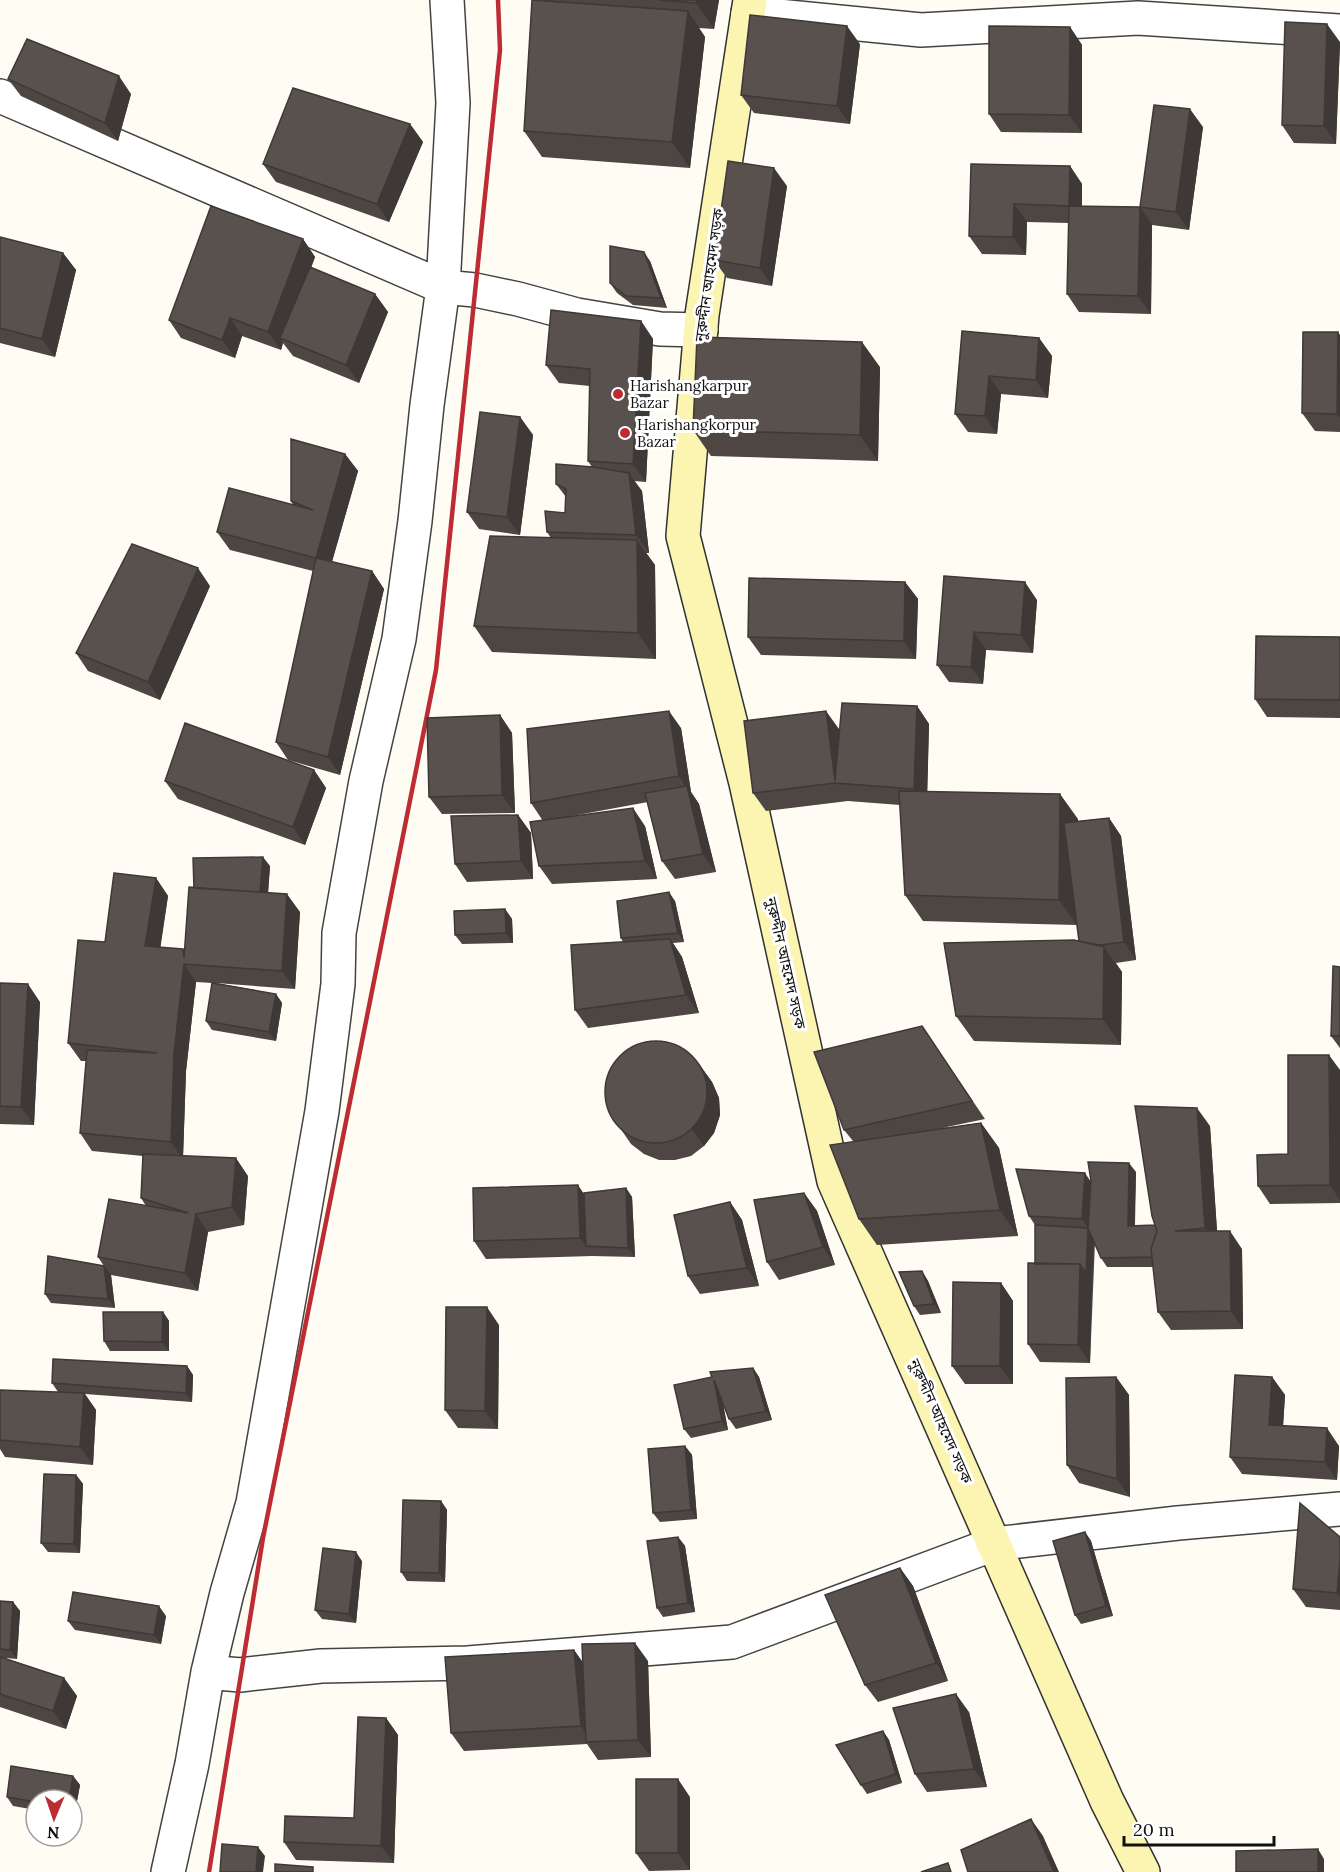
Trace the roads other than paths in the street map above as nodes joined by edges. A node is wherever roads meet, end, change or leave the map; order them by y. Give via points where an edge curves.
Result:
1 (447, 0) edge
2 (749, 6) edge
3 (1340, 31) edge
4 (0, 96) edge
5 (443, 287) junction
6 (700, 330) junction
7 (1340, 1509) edge
8 (994, 1544) junction
9 (208, 1672) junction
10 (168, 1872) edge
11 (1143, 1872) edge

1 - 5 street via 453,103
2 - 3 street via 921,30 1138,18
2 - 6 main road, নুরুদ্দীন আহমেদ সড়ক
4 - 5 street
5 - 6 street via 475,290 577,315 660,329
5 - 9 street via 399,639 366,781 339,933 338,984 314,1161 253,1503
6 - 8 main road, নুরুদ্দীন আহমেদ সড়ক via 683,536 746,783 834,1180
7 - 8 street
8 - 9 street via 732,1642 468,1663 321,1666 240,1675
8 - 11 main road, নুরুদ্দীন আহমেদ সড়ক via 1107,1801
9 - 10 street

